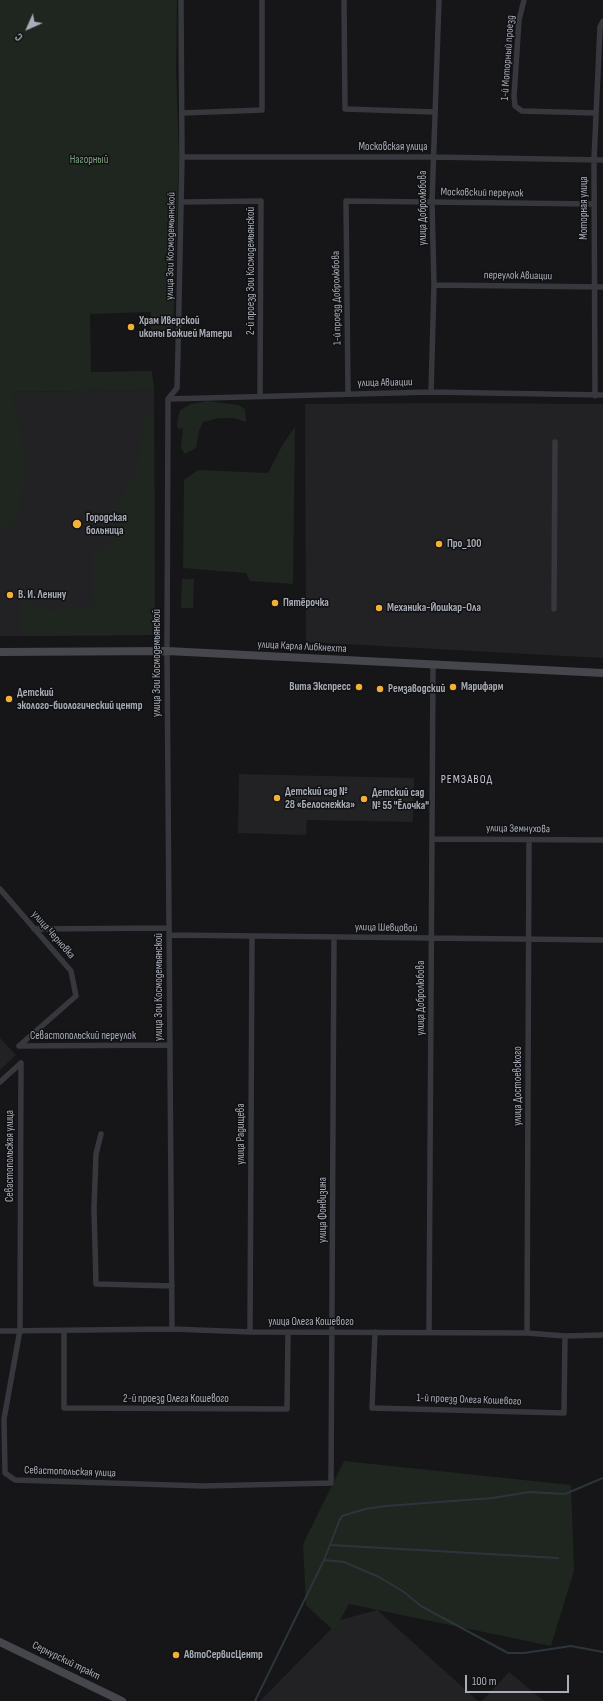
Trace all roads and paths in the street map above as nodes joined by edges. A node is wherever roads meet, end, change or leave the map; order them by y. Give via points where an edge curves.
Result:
1 (181, 0) edge
2 (262, 0) edge
3 (344, 0) edge
4 (439, 0) edge
5 (524, 0) edge
6 (603, 21) edge
7 (434, 112) junction
8 (182, 113) junction
9 (596, 113) junction
10 (182, 157) junction
11 (433, 157) junction
12 (594, 160) junction
13 (603, 160) edge
14 (346, 201) joint
15 (182, 202) junction
16 (432, 202) junction
17 (594, 204) junction
18 (434, 285) junction
19 (595, 287) junction
20 (603, 287) edge
21 (431, 392) junction
22 (348, 394) junction
23 (260, 395) junction
24 (595, 396) junction
25 (603, 396) edge
26 (168, 399) junction
27 (555, 442) dead end
28 (554, 609) dead end
29 (167, 651) junction
30 (0, 652) edge
31 (433, 664) junction
32 (603, 673) edge
33 (432, 839) junction
34 (529, 840) junction
35 (603, 840) edge
36 (0, 889) edge
37 (169, 928) junction
38 (34, 929) junction
39 (169, 935) junction
40 (252, 936) junction
41 (334, 937) junction
42 (431, 938) junction
43 (528, 939) junction
44 (603, 940) edge
45 (170, 1045) junction
46 (19, 1046) joint
47 (0, 1082) edge
48 (101, 1134) dead end
49 (172, 1286) junction
50 (172, 1329) junction
51 (20, 1330) junction
52 (0, 1331) edge
53 (64, 1331) junction
54 (250, 1332) junction
55 (288, 1332) junction
56 (332, 1332) junction
57 (375, 1332) junction
58 (429, 1332) junction
59 (527, 1333) junction
60 (603, 1335) edge
61 (565, 1336) junction
62 (331, 1483) joint
63 (0, 1642) edge
64 (100, 1690) junction
65 (110, 1701) edge
66 (122, 1701) edge

1 - 8 street, улица Зои Космодемьянской
2 - 8 street via 262,110
3 - 7 street via 345,109
4 - 7 street, улица Добролюбова
5 - 9 street, 1-й Моторный проезд via 519,20 515,106 522,111
6 - 9 street, Моторная улица via 600,27
7 - 11 street, улица Добролюбова
8 - 10 street, улица Зои Космодемьянской
9 - 12 street, Моторная улица
10 - 11 street, Московская улица
10 - 15 street, улица Зои Космодемьянской
11 - 12 street, Московская улица
11 - 16 street, улица Добролюбова
12 - 13 street, Московская улица
12 - 17 street, Моторная улица
14 - 16 street, Московский переулок
14 - 22 street, 1-й проезд Добролюбова
15 - 23 street, 2-й проезд Зои Космодемьянской via 261,201
15 - 26 street, улица Зои Космодемьянской via 177,388
16 - 17 street, Московский переулок
16 - 18 street, улица Добролюбова
17 - 19 street, Моторная улица
18 - 19 street, переулок Авиации
18 - 21 street, улица Добролюбова
19 - 20 street, переулок Авиации
19 - 24 street, Моторная улица
21 - 22 street, улица Авиации
21 - 24 street, улица Авиации
22 - 23 street, улица Авиации
23 - 26 street, улица Авиации
24 - 25 street, улица Авиации
26 - 29 street, улица Зои Космодемьянской
27 - 28 street
29 - 30 main road, улица Карла Либкнехта
29 - 31 main road, улица Карла Либкнехта
29 - 37 street, улица Зои Космодемьянской
31 - 32 main road, улица Карла Либкнехта
31 - 33 street, улица Добролюбова
33 - 34 street, улица Земнухова
33 - 42 street, улица Добролюбова
34 - 35 street, улица Земнухова
34 - 43 street, улица Достоевского
36 - 38 street, улица Черновка
37 - 38 street
37 - 39 street, улица Зои Космодемьянской
38 - 46 street, улица Черновка via 71,971 76,996
39 - 40 street, улица Шевцовой
39 - 45 street, улица Зои Космодемьянской
40 - 41 street, улица Шевцовой
40 - 54 street, улица Радищева
41 - 42 street, улица Шевцовой
41 - 56 street, улица Фонвизина
42 - 43 street, улица Шевцовой
42 - 58 street, улица Добролюбова
43 - 44 street, улица Шевцовой
43 - 59 street, улица Достоевского
45 - 46 street, Севастопольский переулок
45 - 49 street, улица Зои Космодемьянской
47 - 51 street, Севастопольская улица via 21,1063
48 - 49 street via 96,1154 94,1208 96,1284
49 - 50 street, улица Зои Космодемьянской
50 - 53 street, улица Олега Кошевого
50 - 54 street, улица Олега Кошевого
51 - 52 street, улица Олега Кошевого
51 - 53 street, улица Олега Кошевого
51 - 62 street, Севастопольская улица via 4,1419 5,1472 15,1480 203,1486
53 - 55 street, 2-й проезд Олега Кошевого via 64,1408 286,1409
54 - 55 street, улица Олега Кошевого
55 - 56 street, улица Олега Кошевого
56 - 57 street, улица Олега Кошевого
56 - 62 street, улица Фонвизина
57 - 58 street, улица Олега Кошевого
57 - 61 street, 1-й проезд Олега Кошевого via 372,1408 564,1412
58 - 59 street, улица Олега Кошевого
59 - 61 street, улица Олега Кошевого
60 - 61 street, улица Олега Кошевого
63 - 64 main road, Сернурский тракт
64 - 65 main road
64 - 66 main road, Сернурский тракт

